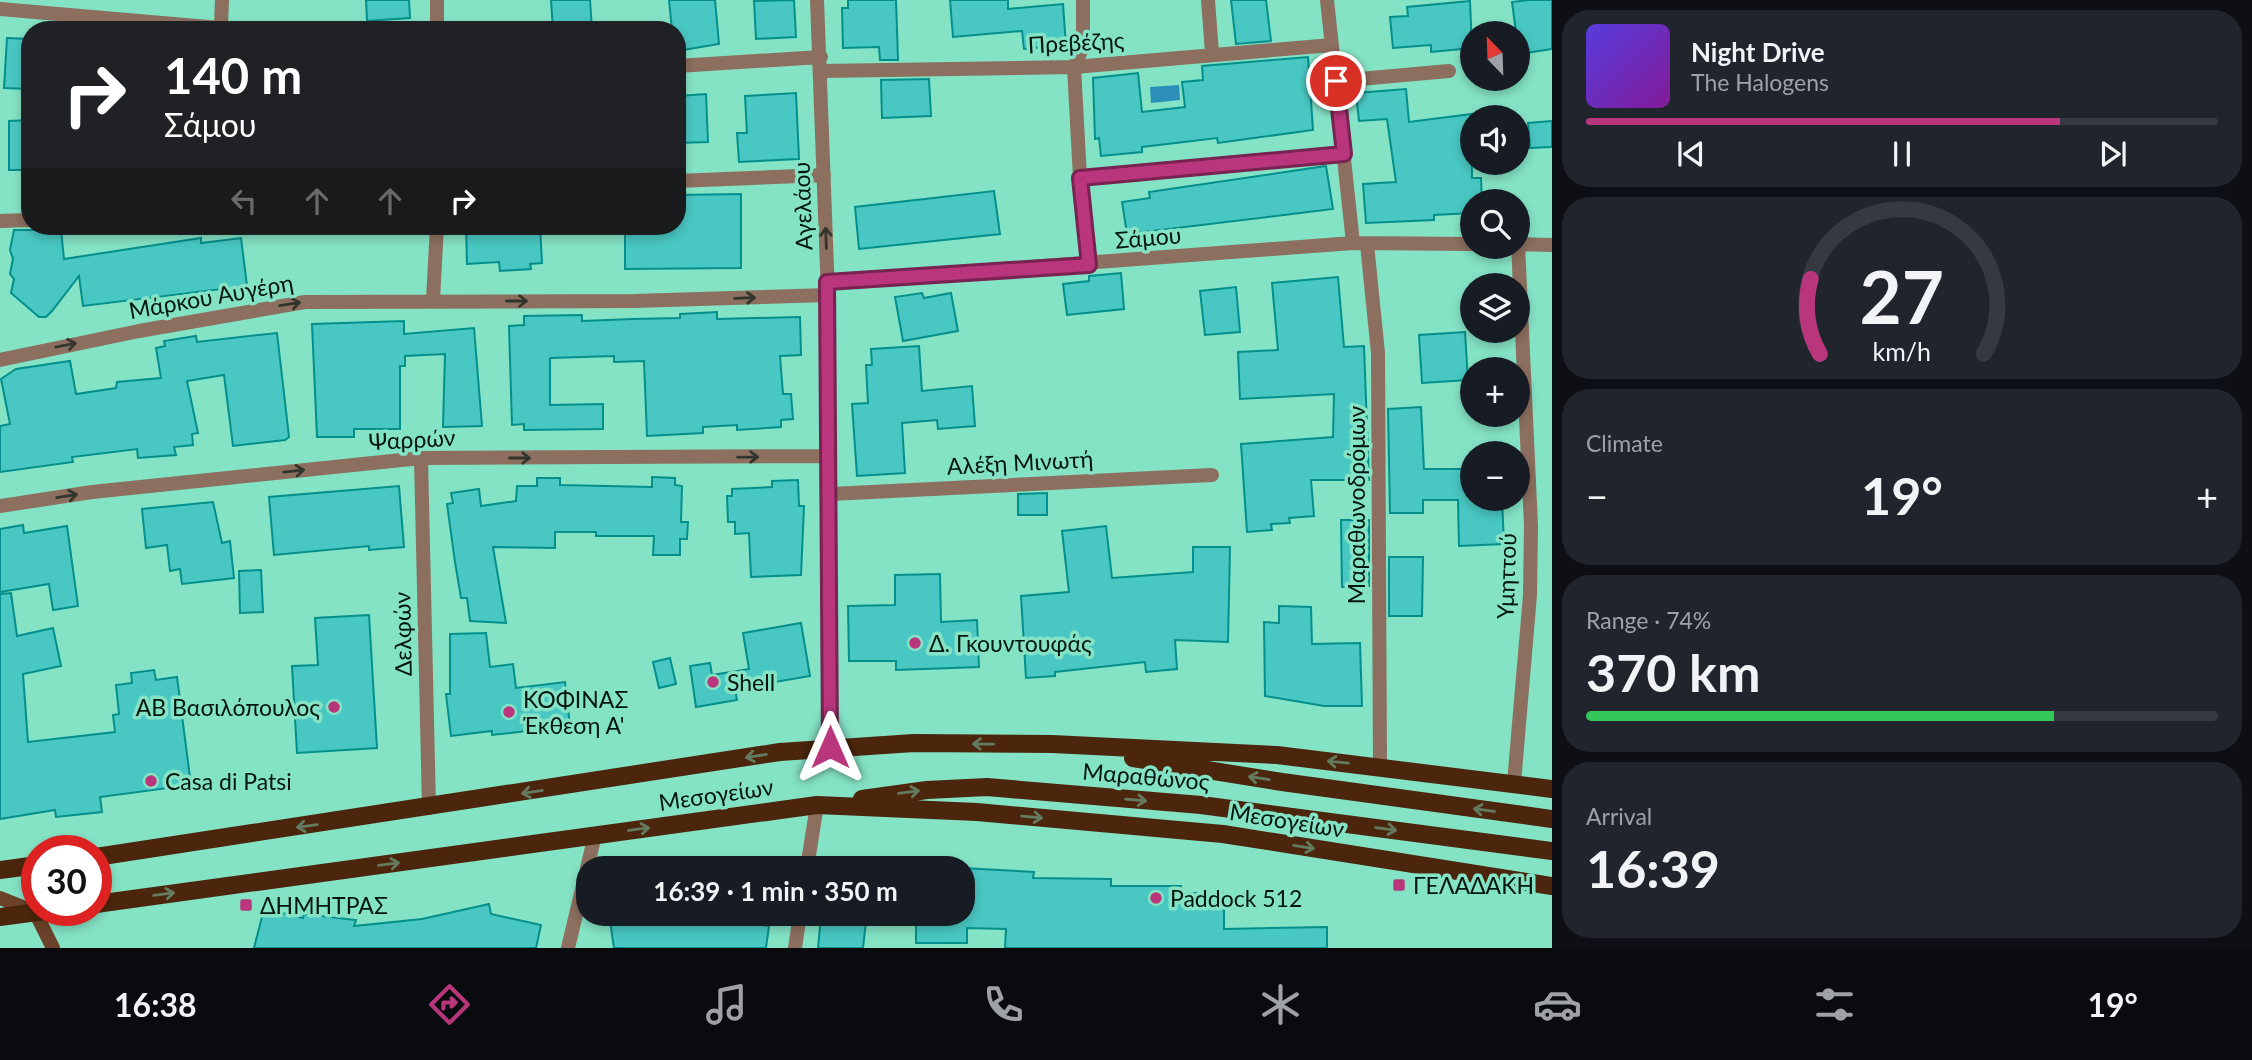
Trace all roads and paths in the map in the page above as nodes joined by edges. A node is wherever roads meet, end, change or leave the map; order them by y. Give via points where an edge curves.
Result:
1 (222, 0) edge
2 (437, 0) edge
3 (817, 0) edge
4 (1083, 0) edge
5 (1208, 0) edge
6 (1327, 0) edge
7 (0, 9) edge
8 (156, 21) edge
9 (221, 21) edge
10 (437, 21) edge
11 (1332, 45) junction
12 (1212, 53) junction
13 (821, 64) junction
14 (686, 66) edge
15 (1074, 67) junction
16 (1448, 71) dead end
17 (1336, 81) junction
18 (1344, 154) junction
19 (824, 175) junction
20 (1080, 178) junction
21 (686, 181) edge
22 (21, 221) edge
23 (0, 222) edge
24 (437, 235) edge
25 (1360, 244) junction
26 (1460, 244) edge
27 (1530, 244) edge
28 (1552, 245) edge
29 (1519, 259) edge
30 (1089, 265) junction
31 (827, 289) junction
32 (433, 300) junction
33 (0, 360) edge
34 (830, 456) junction
35 (421, 458) junction
36 (1212, 475) dead end
37 (831, 494) junction
38 (0, 506) edge
39 (1052, 744) junction
40 (830, 747) junction
41 (1380, 766) junction
42 (1514, 783) junction
43 (1552, 789) edge
44 (817, 805) junction
45 (429, 808) junction
46 (1552, 819) edge
47 (595, 835) junction
48 (1552, 851) edge
49 (112, 855) edge
50 (809, 856) edge
51 (21, 867) edge
52 (0, 870) edge
53 (1552, 886) edge
54 (0, 898) edge
55 (112, 902) edge
56 (21, 904) edge
57 (21, 914) edge
58 (0, 917) edge
59 (47, 926) edge
60 (798, 926) edge
61 (53, 948) edge
62 (568, 948) edge
63 (795, 948) edge

1 - 9 street
2 - 10 street
3 - 13 street, Αγελάου
4 - 15 street via 1083,47
5 - 12 street
6 - 11 street, Μαραθωνοδρόμων
7 - 8 street
11 - 12 street, Πρεβέζης
11 - 17 street, Μαραθωνοδρόμων
12 - 15 street, Πρεβέζης
13 - 14 street, Πρεβέζης
13 - 15 street, Πρεβέζης
13 - 19 street, Αγελάου
15 - 20 street
16 - 17 street
17 - 18 street, Μαραθωνοδρόμων
18 - 20 street
18 - 25 street, Μαραθωνοδρόμων
19 - 21 street
31 -> 19 street, Αγελάου
20 - 30 street
22 - 23 street
24 - 32 street
25 - 26 street, Σάμου
25 - 30 street, Σάμου
25 - 41 street, Μαραθωνοδρόμων via 1378,353
27 - 28 street
29 - 42 street, Υμηττού via 1531,526 1530,595
30 - 31 street, Σάμου
32 -> 31 street, Μάρκου Αυγέρη via 634,301
31 - 34 street, Αγελάου
33 -> 32 street, Μάρκου Αυγέρη via 289,304
35 -> 34 street, Ψαρρών
34 - 37 street, Αγελάου
38 -> 35 street, Ψαρρών
35 - 45 street, Δελφών
36 - 37 street, Αλέξη Μινωτή
37 - 40 street, Αγελάου
39 -> 40 main road, Μεσογείων
41 -> 39 main road, Μεσογείων via 1277,755
46 -> 39 main road, Μαραθώνος
40 -> 45 main road, Μεσογείων
41 - 42 main road, Μεσογείων
42 - 43 main road, Μεσογείων
47 -> 44 main road, Μεσογείων
44 -> 48 main road, Μαραθώνος via 927,790 987,788 1200,805
44 - 50 street
44 -> 53 main road, Μεσογείων via 977,812 1223,834
45 -> 49 main road, Μεσογείων
55 -> 47 main road, Μεσογείων
47 - 62 street
51 - 52 main road
54 - 56 street
57 - 58 main road
59 - 61 street
60 - 63 street

